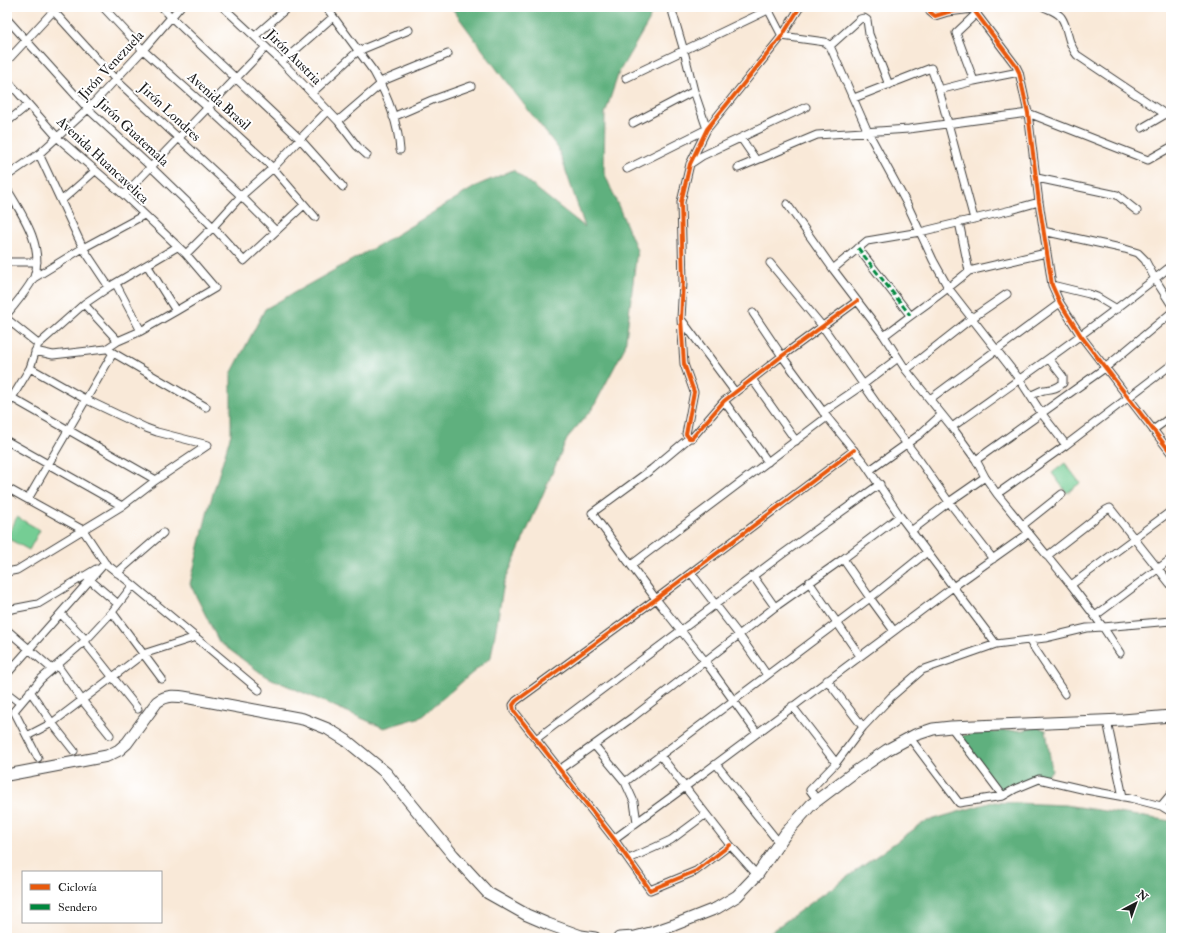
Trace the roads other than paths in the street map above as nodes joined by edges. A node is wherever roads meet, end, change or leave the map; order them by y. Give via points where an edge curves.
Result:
1 (103, 7) edge
2 (162, 7) edge
3 (180, 7) edge
4 (288, 7) edge
5 (326, 7) edge
6 (671, 7) edge
7 (800, 7) edge
8 (932, 7) edge
9 (1044, 7) edge
10 (54, 8) edge
11 (226, 8) edge
12 (768, 9) edge
13 (977, 13) junction
14 (171, 17) junction
15 (333, 17) junction
16 (7, 19) edge
17 (409, 30) dead end
18 (255, 36) junction
19 (782, 36) junction
20 (26, 40) junction
21 (830, 46) junction
22 (266, 47) junction
23 (143, 50) junction
24 (358, 51) junction
25 (684, 51) junction
26 (448, 54) dead end
27 (7, 61) edge
28 (282, 62) junction
29 (1019, 72) junction
30 (626, 78) dead end
31 (115, 79) junction
32 (237, 79) junction
33 (7, 80) edge
34 (974, 81) junction
35 (380, 83) junction
36 (889, 85) junction
37 (471, 86) dead end
38 (939, 90) junction
39 (694, 91) junction
40 (312, 93) junction
41 (854, 98) junction
42 (28, 105) junction
43 (806, 107) dead end
44 (208, 108) junction
45 (88, 109) junction
46 (328, 110) junction
47 (1028, 113) junction
48 (1168, 113) edge
49 (393, 117) junction
50 (338, 121) junction
51 (7, 122) edge
52 (632, 123) dead end
53 (948, 125) junction
54 (1142, 128) dead end
55 (707, 129) junction
56 (868, 132) junction
57 (58, 138) junction
58 (178, 138) junction
59 (300, 138) junction
60 (741, 138) junction
61 (1171, 147) edge
62 (400, 150) dead end
63 (39, 154) junction
64 (366, 155) dead end
65 (756, 160) junction
66 (690, 164) junction
67 (151, 167) junction
68 (273, 168) junction
69 (738, 168) dead end
70 (627, 169) dead end
71 (95, 171) junction
72 (7, 176) edge
73 (1037, 178) junction
74 (343, 187) dead end
75 (7, 189) edge
76 (124, 195) junction
77 (241, 196) junction
78 (61, 201) junction
79 (1039, 202) junction
80 (787, 204) dead end
81 (304, 205) junction
82 (1137, 211) dead end
83 (144, 215) junction
84 (315, 217) dead end
85 (974, 219) junction
86 (959, 222) junction
87 (213, 227) junction
88 (276, 231) junction
89 (1043, 231) junction
90 (920, 232) junction
91 (177, 246) junction
92 (84, 248) junction
93 (858, 248) junction
94 (1046, 253) junction
95 (186, 254) junction
96 (7, 262) edge
97 (37, 262) junction
98 (770, 263) dead end
99 (147, 265) junction
100 (1171, 266) edge
101 (832, 268) junction
102 (970, 271) junction
103 (34, 278) junction
104 (1155, 279) junction
105 (1052, 285) junction
106 (112, 286) junction
107 (949, 289) junction
108 (1006, 294) dead end
109 (857, 301) junction
110 (1060, 303) junction
111 (84, 304) junction
112 (1171, 304) edge
113 (1117, 309) junction
114 (176, 311) junction
115 (753, 313) dead end
116 (1171, 313) edge
117 (7, 314) edge
118 (910, 315) junction
119 (972, 318) junction
120 (7, 319) edge
121 (681, 319) junction
122 (823, 327) junction
123 (142, 331) junction
124 (884, 336) junction
125 (1081, 336) junction
126 (118, 341) junction
127 (37, 347) junction
128 (996, 350) junction
129 (110, 351) junction
130 (782, 356) junction
131 (898, 358) junction
132 (1049, 359) junction
133 (1171, 365) edge
134 (30, 368) junction
135 (1105, 368) junction
136 (906, 370) junction
137 (752, 379) junction
138 (1020, 380) junction
139 (1063, 383) junction
140 (864, 384) junction
141 (1073, 391) junction
142 (735, 392) junction
143 (1031, 395) junction
144 (10, 396) edge
145 (85, 399) junction
146 (930, 399) junction
147 (1128, 399) junction
148 (724, 401) junction
149 (7, 406) edge
150 (206, 407) dead end
151 (1042, 414) junction
152 (825, 415) junction
153 (941, 415) junction
154 (1171, 416) edge
155 (952, 427) junction
156 (1153, 430) junction
157 (68, 431) junction
158 (689, 438) junction
159 (7, 441) edge
160 (796, 441) junction
161 (906, 444) junction
162 (1066, 445) junction
163 (854, 450) junction
164 (1171, 453) edge
165 (976, 460) junction
166 (768, 462) junction
167 (48, 465) junction
168 (870, 470) junction
169 (985, 477) junction
170 (156, 480) junction
171 (880, 484) junction
172 (7, 488) edge
173 (997, 494) junction
174 (1062, 494) dead end
175 (28, 499) junction
176 (949, 502) junction
177 (122, 506) junction
178 (1171, 511) edge
179 (900, 516) junction
180 (1023, 525) junction
181 (83, 530) junction
182 (911, 531) junction
183 (163, 533) dead end
184 (1029, 533) junction
185 (1134, 539) junction
186 (926, 552) junction
187 (1047, 556) junction
188 (843, 559) junction
189 (994, 559) junction
190 (1171, 560) edge
191 (105, 563) junction
192 (631, 565) junction
193 (1157, 569) junction
194 (7, 572) edge
195 (691, 572) junction
196 (117, 573) junction
197 (753, 576) junction
198 (90, 580) junction
199 (809, 582) junction
200 (133, 585) junction
201 (1071, 585) junction
202 (1171, 585) edge
203 (953, 587) junction
204 (870, 598) junction
205 (656, 599) junction
206 (118, 604) junction
207 (716, 605) junction
208 (775, 607) junction
209 (7, 610) edge
210 (112, 612) junction
211 (61, 614) junction
212 (1095, 616) junction
213 (1171, 621) edge
214 (836, 622) junction
215 (1103, 627) junction
216 (7, 630) edge
217 (681, 631) junction
218 (894, 631) junction
219 (739, 635) junction
220 (196, 637) junction
221 (85, 640) junction
222 (1029, 640) junction
223 (996, 644) junction
224 (28, 649) junction
225 (1120, 653) dead end
226 (143, 654) junction
227 (860, 656) junction
228 (705, 661) junction
229 (55, 667) junction
230 (7, 674) edge
231 (767, 675) junction
232 (112, 677) junction
233 (162, 679) dead end
234 (827, 680) junction
235 (259, 690) dead end
236 (30, 691) junction
237 (7, 693) edge
238 (1065, 694) dead end
239 (82, 700) junction
240 (733, 700) junction
241 (20, 703) junction
242 (792, 706) junction
243 (138, 709) dead end
244 (1171, 716) edge
245 (1107, 721) junction
246 (52, 723) junction
247 (863, 727) junction
248 (951, 727) junction
249 (757, 733) junction
250 (110, 735) dead end
251 (27, 736) junction
252 (910, 738) junction
253 (536, 739) junction
254 (595, 746) junction
255 (74, 751) dead end
256 (660, 755) junction
257 (38, 758) dead end
258 (836, 763) junction
259 (716, 764) junction
260 (559, 770) junction
261 (7, 775) edge
262 (625, 782) junction
263 (685, 787) junction
264 (1171, 794) edge
265 (1003, 796) junction
266 (1123, 797) junction
267 (818, 801) junction
268 (1161, 806) junction
269 (1171, 812) edge
270 (706, 814) junction
271 (637, 822) junction
272 (614, 839) junction
273 (780, 844) junction
274 (730, 845) junction
275 (628, 859) junction
276 (757, 875) junction
277 (595, 938) edge
278 (618, 938) edge

1 - 23 street, Avenida Brasil
2 - 14 street
3 - 14 street, Jirón Venezuela
4 - 18 street
5 - 15 street
6 - 25 street
7 - 19 street
8 - 13 street via 930,12 935,16 973,9
9 - 48 street via 1061,17 1069,43 1077,55
10 - 20 street
10 - 31 street, Jirón Londres
11 - 18 street, Jirón Austria
12 - 19 street
12 - 25 street
13 - 29 street
13 - 34 street via 956,33
14 - 23 street, Jirón Venezuela
14 - 32 street
15 - 24 street
15 - 28 street
16 - 20 street, Jirón Guatemala
17 - 24 street
18 - 22 street, Jirón Austria
19 - 21 street via 824,42
19 - 55 street
20 - 27 street
20 - 45 street, Jirón Guatemala
21 - 36 street via 864,18 867,20 869,34
21 - 41 street
22 - 28 street, Jirón Austria
22 - 32 street
23 - 31 street, Jirón Venezuela
23 - 44 street, Avenida Brasil
24 - 35 street
24 - 40 street
25 - 30 street
25 - 39 street
26 - 35 street
28 - 40 street, Jirón Austria
29 - 34 street
29 - 47 street
31 - 45 street, Jirón Venezuela
31 - 58 street, Jirón Londres
32 - 44 street
32 - 59 street
33 - 42 street, Avenida Huancavelica
34 - 38 street
35 - 49 street
35 - 50 street
36 - 38 street via 931,68
36 - 41 street
37 - 49 street
38 - 53 street
39 - 52 street
39 - 55 street
40 - 46 street, Jirón Austria
41 - 56 street
42 - 51 street
42 - 57 street, Avenida Huancavelica
43 - 60 street
44 - 58 street
44 - 68 street, Avenida Brasil
45 - 57 street, Jirón Venezuela
45 - 67 street, Jirón Guatemala
46 - 50 street, Jirón Austria
46 - 59 street
47 - 53 street
47 - 61 street via 1148,160
47 - 73 street
48 - 54 street
49 - 62 street
50 - 64 street, Jirón Austria
53 - 56 street
53 - 85 street
55 - 66 street
55 - 70 street
56 - 65 street via 816,135
56 - 90 street
57 - 63 street, Jirón Venezuela
57 - 71 street, Avenida Huancavelica
58 - 67 street
58 - 77 street, Jirón Londres
59 - 68 street
59 - 74 street
60 - 65 street
60 - 66 street
63 - 72 street, Jirón Venezuela
63 - 78 street
65 - 69 street
66 - 121 street via 680,202 683,282
67 - 76 street
67 - 87 street, Jirón Guatemala
68 - 77 street
68 - 81 street, Avenida Brasil
71 - 76 street, Avenida Huancavelica
71 - 78 street
73 - 79 street
73 - 82 street via 1117,195
75 - 97 street via 30,231
76 - 83 street, Avenida Huancavelica
77 - 87 street
77 - 88 street, Jirón Londres
78 - 92 street
79 - 85 street
79 - 89 street
80 - 101 street
81 - 84 street, Avenida Brasil
81 - 88 street
83 - 91 street, Avenida Huancavelica
83 - 92 street
85 - 86 street
86 - 90 street
86 - 102 street
87 - 88 street, Jirón Guatemala via 244,262
87 - 95 street
89 - 94 street
89 - 104 street via 1138,253 1145,260
90 - 93 street via 867,241
90 - 107 street
91 - 95 street, Avenida Huancavelica
91 - 99 street
92 - 103 street
92 - 106 street
93 - 101 street
93 - 118 street
94 - 102 street
94 - 105 street
95 - 114 street, Avenida Huancavelica via 215,288
96 - 97 street
97 - 103 street
98 - 122 street
99 - 106 street
99 - 114 street
100 - 104 street
101 - 109 street
102 - 107 street
103 - 117 street
104 - 112 street
104 - 113 street
105 - 110 street
105 - 113 street via 1098,297
106 - 111 street
106 - 123 street
107 - 118 street
107 - 119 street
108 - 119 street
109 - 122 street
109 - 124 street
110 - 125 street
110 - 128 street
111 - 126 street
111 - 127 street
113 - 125 street
114 - 123 street
115 - 130 street
116 - 135 street
118 - 124 street
119 - 128 street
119 - 136 street
120 - 127 street
121 - 142 street
121 - 158 street via 684,364 694,392 686,434
122 - 130 street
122 - 140 street
123 - 126 street
124 - 131 street
125 - 132 street
125 - 135 street
126 - 129 street
127 - 129 street via 53,355
127 - 134 street
128 - 138 street
128 - 146 street
129 - 145 street
129 - 150 street
130 - 137 street
130 - 152 street
131 - 136 street
131 - 140 street
132 - 138 street
132 - 139 street via 1063,377
133 - 147 street
134 - 144 street
134 - 145 street
135 - 141 street
135 - 147 street
136 - 146 street
137 - 142 street
137 - 160 street
138 - 143 street
138 - 155 street
139 - 141 street
139 - 143 street via 1055,389
140 - 152 street
140 - 161 street
141 - 151 street
142 - 148 street
143 - 151 street
144 - 149 street
144 - 157 street
145 - 157 street
145 - 170 street via 157,432 208,445
146 - 153 street
147 - 156 street
147 - 162 street
148 - 158 street via 692,438
148 - 166 street
151 - 162 street
151 - 165 street
152 - 160 street
152 - 163 street
153 - 155 street
153 - 161 street
154 - 156 street
155 - 165 street
156 - 164 street
157 - 167 street
157 - 170 street
158 - 192 street via 592,513
159 - 167 street
160 - 166 street
161 - 168 street
161 - 176 street
162 - 173 street
163 - 168 street
163 - 195 street
165 - 169 street
166 - 192 street
167 - 175 street
167 - 177 street
168 - 171 street
169 - 173 street
169 - 176 street
170 - 177 street
171 - 179 street
171 - 197 street
172 - 175 street
173 - 180 street
174 - 180 street
175 - 181 street
176 - 182 street
176 - 189 street
177 - 181 street
178 - 185 street
179 - 182 street
179 - 188 street
180 - 184 street
181 - 191 street
181 - 194 street via 17,570
182 - 186 street
183 - 196 street
184 - 187 street
184 - 189 street
185 - 187 street via 1110,508
185 - 193 street
185 - 201 street
186 - 203 street
186 - 204 street
187 - 201 street
188 - 199 street
188 - 204 street
189 - 203 street
190 - 193 street
191 - 196 street
191 - 198 street
191 - 209 street via 38,604
192 - 205 street
193 - 202 street
193 - 212 street
195 - 205 street
195 - 207 street
196 - 200 street
197 - 207 street
197 - 208 street
198 - 206 street
198 - 211 street
199 - 208 street
199 - 214 street
200 - 206 street
200 - 220 street
201 - 212 street
203 - 218 street
203 - 223 street
204 - 214 street
204 - 218 street
205 - 217 street
205 - 253 street via 516,701 513,705 514,711
206 - 210 street
207 - 217 street
207 - 219 street
208 - 219 street
210 - 221 street
210 - 226 street
211 - 221 street
211 - 224 street
212 - 215 street
213 - 215 street
214 - 227 street
214 - 231 street
215 - 222 street
215 - 225 street
216 - 224 street
217 - 228 street
217 - 253 street
218 - 227 street
219 - 228 street
219 - 231 street
220 - 226 street
220 - 235 street
221 - 229 street
221 - 232 street
222 - 223 street
222 - 238 street
223 - 247 street via 922,670 891,697
224 - 229 street
224 - 230 street
226 - 232 street
226 - 233 street
227 - 234 street
228 - 240 street
228 - 254 street
229 - 236 street
229 - 239 street
231 - 240 street
232 - 239 street
232 - 243 street
234 - 242 street
234 - 247 street
236 - 241 street
236 - 246 street
237 - 241 street
239 - 246 street
239 - 250 street
240 - 249 street
240 - 256 street
241 - 251 street via 14,711
242 - 249 street
242 - 258 street
244 - 245 highway
245 - 248 highway
245 - 266 street
246 - 251 street
246 - 255 street
247 - 258 street
248 - 252 highway via 933,729
248 - 265 street
249 - 259 street
251 - 257 street
252 - 265 street via 959,803
252 - 267 highway via 887,750
253 - 260 street
254 - 260 street
254 - 262 street
256 - 262 street
256 - 263 street
258 - 267 street via 810,790
259 - 263 street
259 - 273 street
260 - 272 street
261 - 277 highway via 106,756 119,750 128,743 157,702 164,697 190,698 303,719 328,729 347,741 386,773 453,855 488,892 527,915 580,936
262 - 271 street via 634,802
263 - 270 street
263 - 271 street
264 - 268 street
265 - 266 street via 1039,779
266 - 268 street
267 - 273 highway via 811,805 786,833
268 - 269 street
270 - 274 street
270 - 275 street via 671,840
271 - 272 street
272 - 275 street
273 - 276 highway
274 - 275 street via 696,871 650,890
274 - 276 street
276 - 278 highway via 737,896 717,908 654,932

